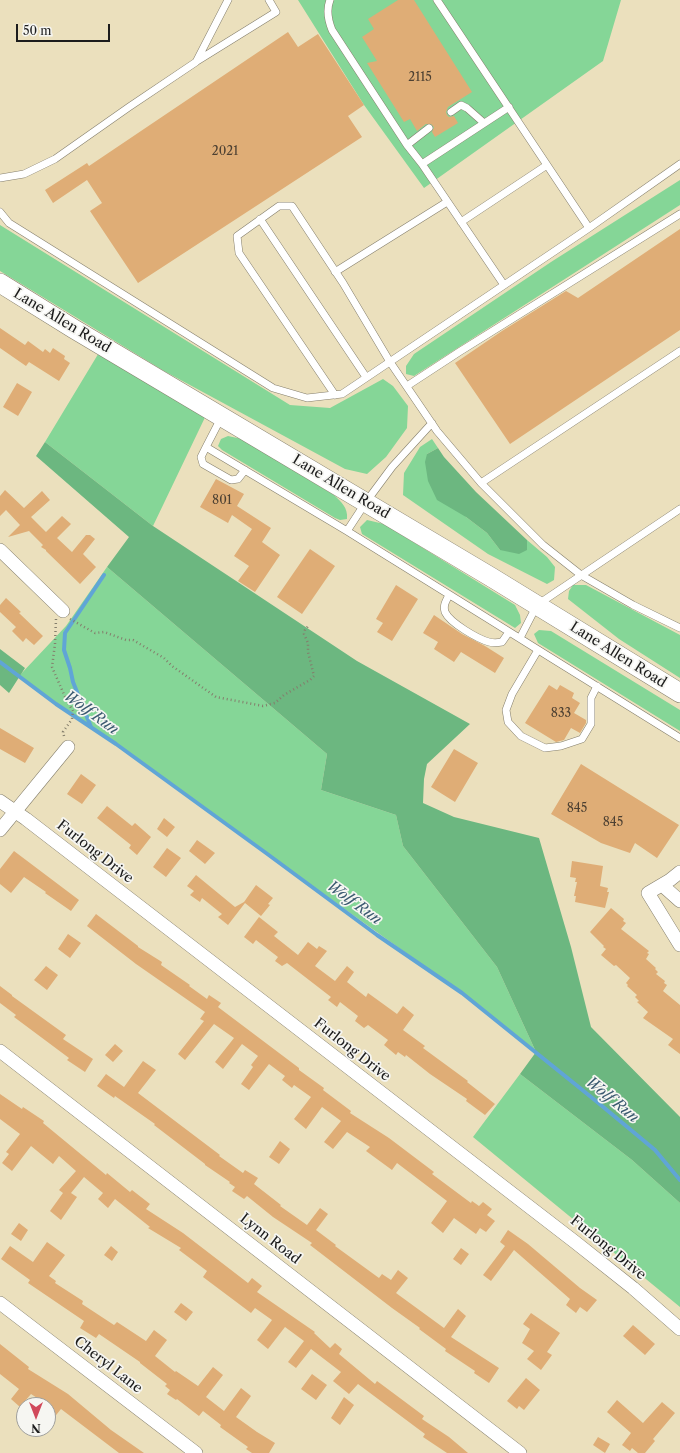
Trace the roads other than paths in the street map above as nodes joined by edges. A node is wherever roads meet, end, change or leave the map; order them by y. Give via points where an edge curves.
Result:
1 (228, 0) edge
2 (269, 0) edge
3 (330, 0) edge
4 (437, 0) edge
5 (196, 62) junction
6 (509, 107) junction
7 (451, 112) dead end
8 (484, 123) junction
9 (429, 128) dead end
10 (407, 145) junction
11 (422, 164) junction
12 (680, 164) edge
13 (547, 165) junction
14 (0, 178) edge
15 (447, 202) junction
16 (0, 212) edge
17 (680, 214) edge
18 (260, 219) junction
19 (461, 222) junction
20 (589, 228) junction
21 (335, 272) junction
22 (0, 283) edge
23 (504, 285) junction
24 (680, 351) edge
25 (390, 362) junction
26 (366, 377) junction
27 (407, 386) junction
28 (335, 395) junction
29 (221, 417) junction
30 (432, 423) junction
31 (206, 447) junction
32 (245, 470) junction
33 (481, 483) junction
34 (366, 502) junction
35 (680, 509) edge
36 (347, 531) junction
37 (0, 550) edge
38 (581, 575) junction
39 (449, 595) junction
40 (537, 605) junction
41 (67, 615) road end
42 (680, 628) edge
43 (509, 632) junction
44 (520, 638) junction
45 (538, 650) junction
46 (597, 686) junction
47 (680, 693) edge
48 (680, 738) edge
49 (66, 742) road end
50 (0, 801) edge
51 (15, 810) junction
52 (0, 830) edge
53 (680, 872) edge
54 (662, 885) junction
55 (680, 901) edge
56 (680, 945) edge
57 (0, 1051) edge
58 (0, 1303) edge
59 (680, 1329) edge
60 (196, 1453) edge
61 (520, 1453) edge

1 - 5 lane
2 - 5 lane via 276,12
3 - 10 lane via 328,11 332,30
4 - 6 lane
5 - 14 lane via 55,159 24,174
6 - 8 lane
6 - 13 lane
7 - 8 lane via 461,105
8 - 11 lane
9 - 10 lane
10 - 11 lane
11 - 15 lane
12 - 20 lane
13 - 19 lane
13 - 20 lane
15 - 19 lane
15 - 21 lane
16 - 28 lane via 9,223 273,388 307,398
17 - 27 lane
18 - 21 lane via 279,206 292,206
18 - 26 lane
18 - 28 lane via 237,236 239,252
19 - 23 lane
20 - 23 lane
21 - 25 lane
22 - 29 main road, Lane Allen Road
23 - 25 lane
24 - 33 lane
25 - 26 lane
25 - 27 lane
26 - 28 lane via 342,394
27 - 30 lane
29 - 31 lane
29 - 34 main road, Lane Allen Road
30 - 33 lane
30 - 34 lane via 392,467
31 - 32 lane
31 - 32 lane via 201,457 204,464 231,480 238,479
32 - 36 lane
33 - 38 lane via 543,545
34 - 36 lane
34 - 40 main road, Lane Allen Road
35 - 38 lane
36 - 39 lane
37 - 41 street
38 - 40 lane
38 - 42 lane
39 - 43 lane
39 - 43 lane via 444,604 448,616 481,639 502,642
40 - 44 lane
40 - 47 main road, Lane Allen Road
43 - 44 lane
44 - 45 lane
45 - 46 lane
45 - 46 lane via 512,694 506,710 508,722 521,736 545,748 582,739 591,724 591,698
46 - 48 lane
49 - 51 street
50 - 51 street, Furlong Drive
51 - 52 street
51 - 59 street, Furlong Drive via 575,1242
53 - 54 street
54 - 55 street
54 - 56 street via 648,893
57 - 61 street, Lynn Road
58 - 60 street, Cheryl Lane

